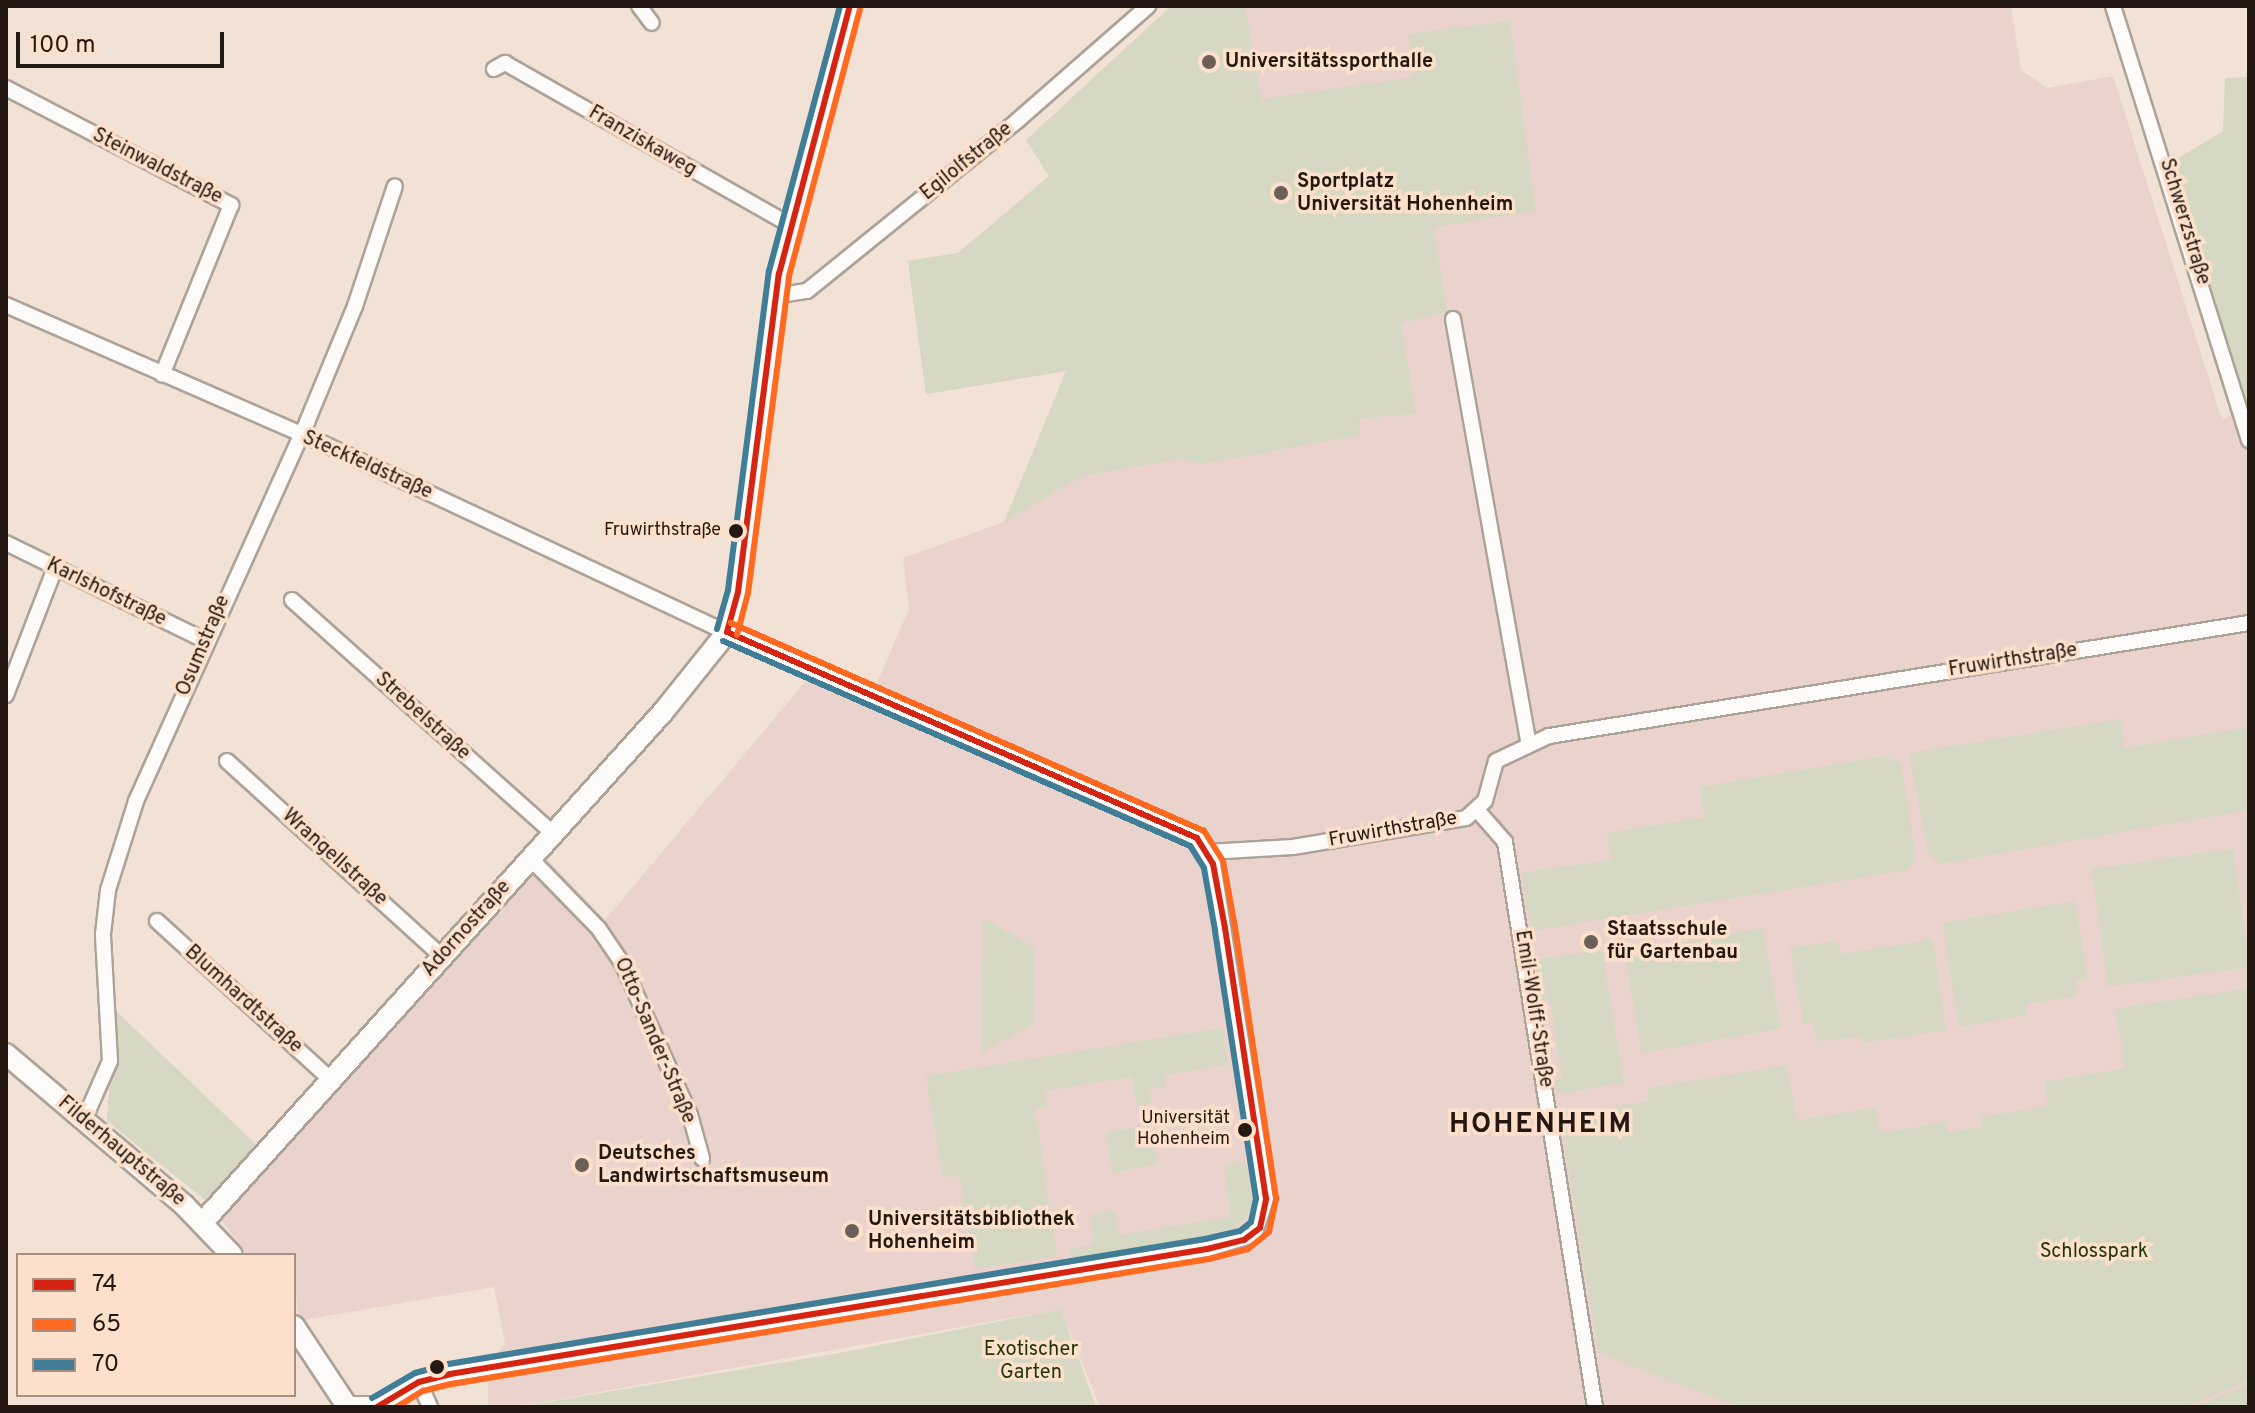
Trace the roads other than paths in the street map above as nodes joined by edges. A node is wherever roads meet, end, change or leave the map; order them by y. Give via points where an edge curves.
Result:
1 (639, 6) edge
2 (850, 6) edge
3 (1148, 6) edge
4 (2113, 6) edge
5 (652, 23) dead end
6 (494, 69) dead end
7 (6, 88) edge
8 (395, 186) dead end
9 (790, 225) junction
10 (774, 296) junction
11 (6, 305) edge
12 (1453, 319) dead end
13 (162, 375) junction
14 (297, 435) junction
15 (2249, 440) edge
16 (6, 543) edge
17 (55, 568) junction
18 (292, 600) dead end
19 (2249, 623) edge
20 (720, 629) junction
21 (206, 641) junction
22 (6, 695) edge
23 (1528, 742) junction
24 (227, 761) dead end
25 (1478, 811) junction
26 (553, 833) junction
27 (1208, 852) junction
28 (530, 858) junction
29 (157, 921) dead end
30 (441, 956) junction
31 (6, 1054) edge
32 (330, 1079) junction
33 (84, 1120) junction
34 (702, 1158) dead end
35 (203, 1222) junction
36 (230, 1253) edge
37 (296, 1329) edge
38 (419, 1382) junction
39 (346, 1406) edge
40 (370, 1407) edge
41 (377, 1407) edge
42 (430, 1407) edge
43 (1595, 1407) edge

1 - 5 street
2 - 9 street
3 - 10 street, Egilolfstraße via 1018,120 807,291
4 - 15 street, Schwerzstraße
6 - 9 street, Franziskaweg via 505,63
7 - 13 street, Steinwaldstraße via 231,205
8 - 14 street, Osumstraße via 355,306
9 - 10 street
10 - 20 street via 746,536
11 - 13 street, Steckfeldstraße
12 - 23 street
13 - 14 street, Steckfeldstraße
14 - 20 street, Steckfeldstraße
14 - 21 street, Osumstraße
16 - 17 street, Karlshofstraße
17 - 21 street, Karlshofstraße
17 - 22 street
18 - 26 street, Strebelstraße
19 - 23 street, Fruwirthstraße
20 - 26 street, Adornostraße via 663,712
20 - 27 street via 1182,831
21 - 33 street, Osumstraße via 136,801 108,890 102,976 110,1061
23 - 25 street, Fruwirthstraße via 1496,761
24 - 30 street, Wrangellstraße
25 - 27 street, Fruwirthstraße via 1466,818 1313,844
25 - 43 street, Emil-Wolff-Straße via 1505,842
26 - 28 street, Adornostraße
27 - 38 street via 1266,1199 1260,1228 1244,1240
28 - 30 street, Adornostraße
28 - 34 street, Otto-Sander-Straße via 599,929 622,963 690,1115
29 - 32 street, Blumhardtstraße
30 - 32 street, Adornostraße
31 - 33 street, Filderhauptstraße
32 - 35 street, Adornostraße
33 - 35 street, Filderhauptstraße
35 - 36 street, Filderhauptstraße
37 - 39 street
38 - 41 street
38 - 42 street
39 - 40 street

